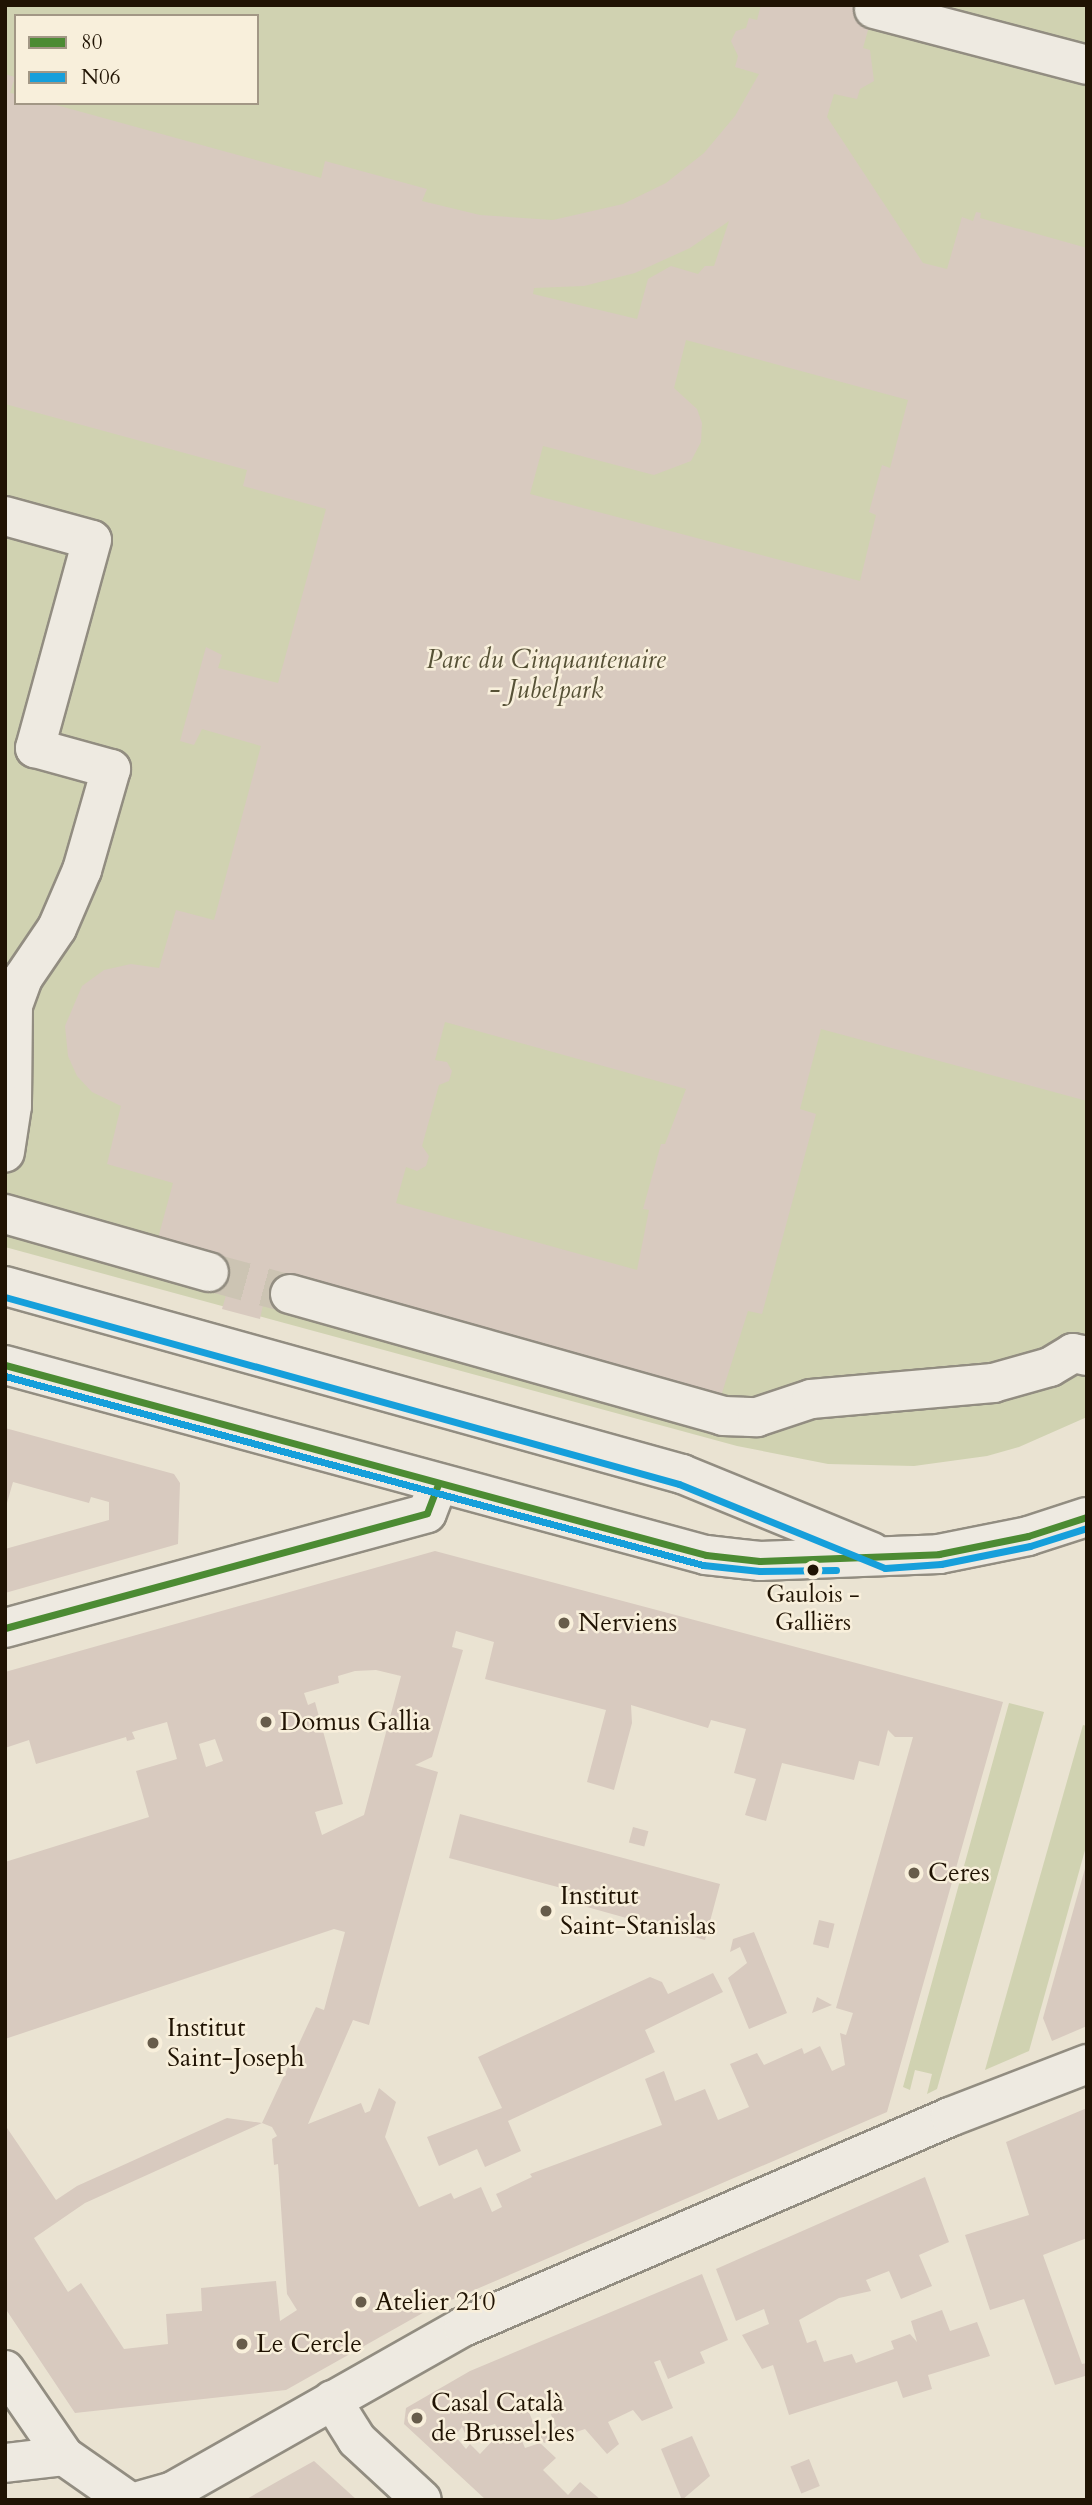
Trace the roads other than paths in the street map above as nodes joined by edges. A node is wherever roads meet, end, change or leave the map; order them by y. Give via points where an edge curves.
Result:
1 (874, 9) dead end
2 (1087, 65) edge
3 (5, 516) edge
4 (5, 1152) edge
5 (5, 1214) edge
6 (209, 1272) tunnel mouth
7 (5, 1286) edge
8 (290, 1294) tunnel mouth
9 (1087, 1356) edge
10 (5, 1366) edge
11 (438, 1485) junction
12 (1087, 1517) edge
13 (887, 1558) junction
14 (5, 1628) edge
15 (1087, 2064) edge
16 (5, 2370) edge
17 (332, 2400) junction
18 (64, 2456) junction
19 (5, 2463) edge
20 (127, 2500) edge
21 (142, 2500) edge
22 (422, 2500) edge

1 - 2 street
3 - 4 street via 93,540 35,748 111,769 82,870 57,928 23,978 13,1006 12,1106
5 - 6 street
7 - 13 street via 682,1474
8 - 9 street via 723,1416 757,1417 811,1399 993,1383 1050,1367 1073,1353
10 - 11 street
11 - 13 street via 706,1555 760,1561
11 - 14 street via 427,1513
12 - 13 street via 1028,1536 939,1554
15 - 17 street via 950,2117 463,2327
16 - 18 street
17 - 21 street via 173,2491
17 - 22 street via 357,2440
18 - 19 street
18 - 20 street

